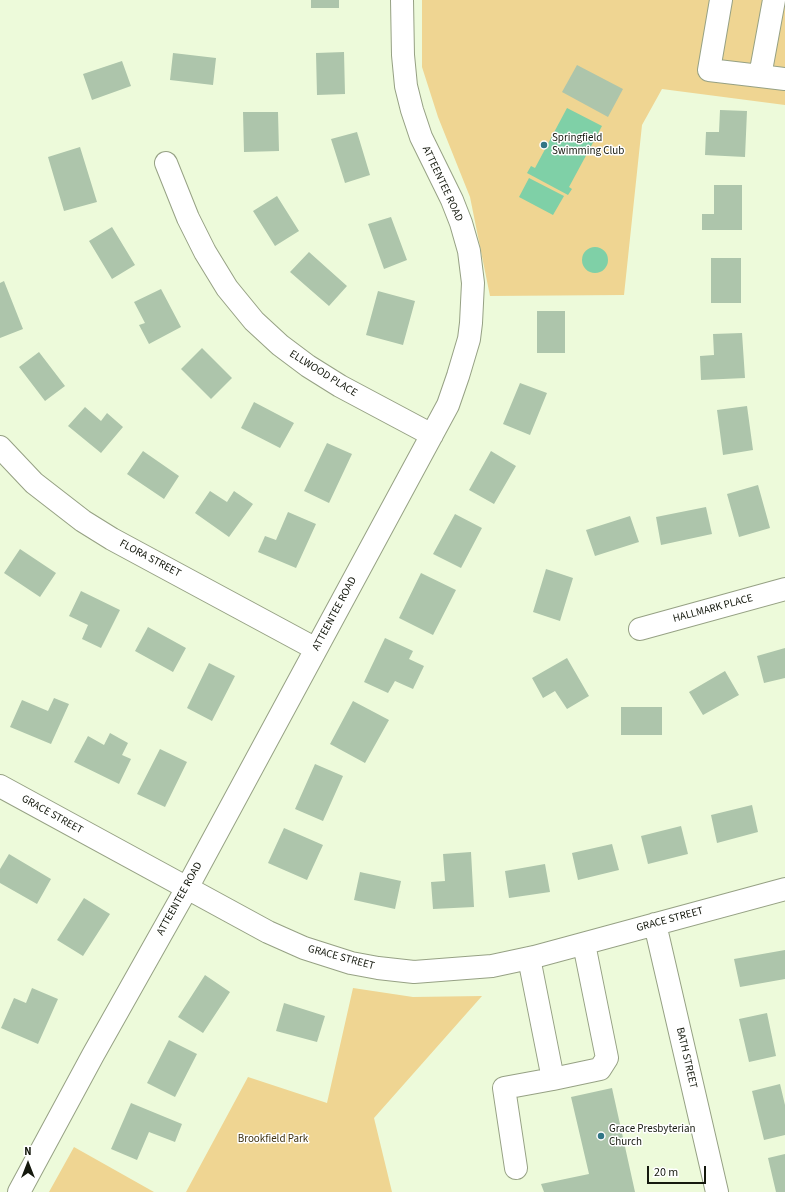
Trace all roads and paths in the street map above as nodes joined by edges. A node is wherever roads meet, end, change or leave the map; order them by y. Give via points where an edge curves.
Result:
1 (402, 0) edge
2 (721, 0) edge
3 (774, 0) edge
4 (760, 76) junction
5 (785, 79) edge
6 (166, 163) dead end
7 (432, 435) junction
8 (0, 446) edge
9 (785, 589) edge
10 (640, 629) dead end
11 (316, 649) junction
12 (0, 786) edge
13 (186, 888) junction
14 (785, 888) edge
15 (655, 924) junction
16 (584, 944) junction
17 (529, 958) junction
18 (553, 1079) junction
19 (516, 1168) dead end
20 (19, 1192) edge
21 (717, 1192) edge

1 - 7 street, ATTEENTEE ROAD via 403,55 406,86 412,110 421,138 461,223 473,283 469,339 448,405
2 - 4 street via 709,70
3 - 4 street
4 - 5 street
6 - 7 street, ELLWOOD PLACE via 205,252 227,288 254,321 308,366
7 - 11 street, ATTEENTEE ROAD
8 - 11 street, FLORA STREET via 34,483 83,521
9 - 10 street, HALLMARK PLACE
11 - 13 street, ATTEENTEE ROAD
12 - 13 street, GRACE STREET
13 - 17 street, GRACE STREET via 268,932 304,948 351,963 414,972 492,966
13 - 20 street, ATTEENTEE ROAD
14 - 15 street, GRACE STREET
15 - 16 street, GRACE STREET
15 - 21 street, BATH STREET
16 - 17 street, GRACE STREET
16 - 18 street via 607,1058 600,1069
17 - 18 street
18 - 19 street via 504,1088

